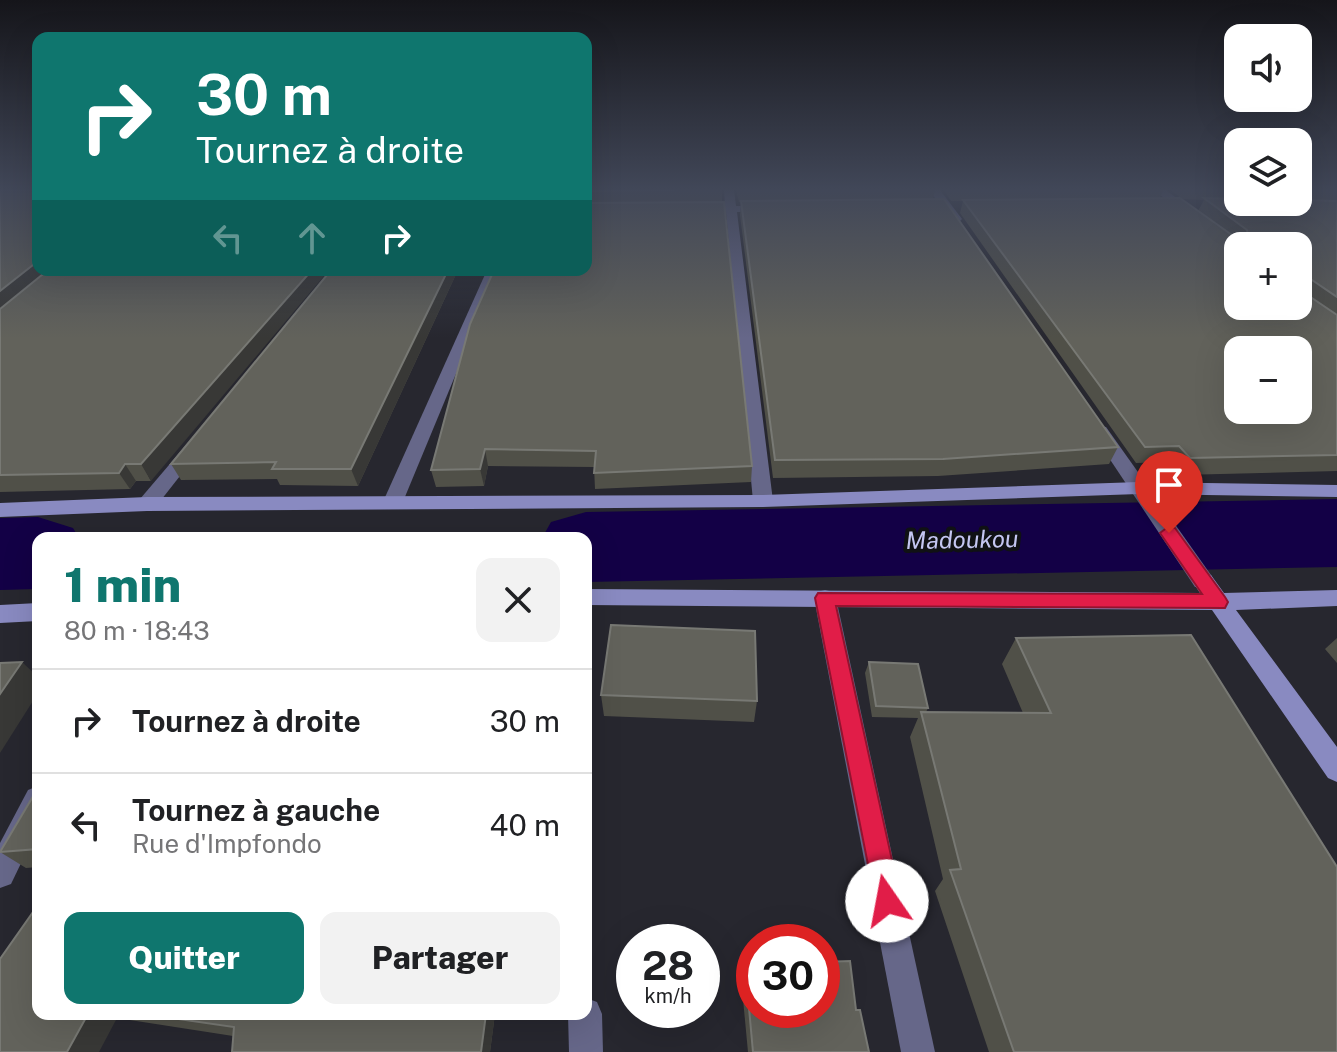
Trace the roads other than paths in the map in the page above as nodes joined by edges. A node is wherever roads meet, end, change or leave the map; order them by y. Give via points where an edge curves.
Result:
1 (736, 239) edge
2 (490, 276) edge
3 (1087, 412) edge
4 (208, 430) edge
5 (1139, 488) junction
6 (1337, 491) edge
7 (763, 501) junction
8 (147, 504) junction
9 (392, 504) junction
10 (0, 510) edge
11 (1203, 581) joint
12 (592, 597) edge
13 (825, 598) junction
14 (1337, 598) edge
15 (1218, 602) junction
16 (32, 612) edge
17 (0, 614) edge
18 (1337, 769) edge
19 (32, 811) edge
20 (0, 873) edge
21 (585, 1020) edge
22 (586, 1052) edge
23 (918, 1052) edge

1 - 7 street
2 - 9 street
3 - 5 street
4 - 8 street
5 - 6 main road
5 - 7 main road
5 - 11 street
7 - 9 main road
8 - 9 main road
8 - 10 main road
11 - 15 main road
12 - 13 main road
13 - 15 main road
13 - 23 street
14 - 15 main road
15 - 18 main road
16 - 17 main road
19 - 20 street
21 - 22 street

